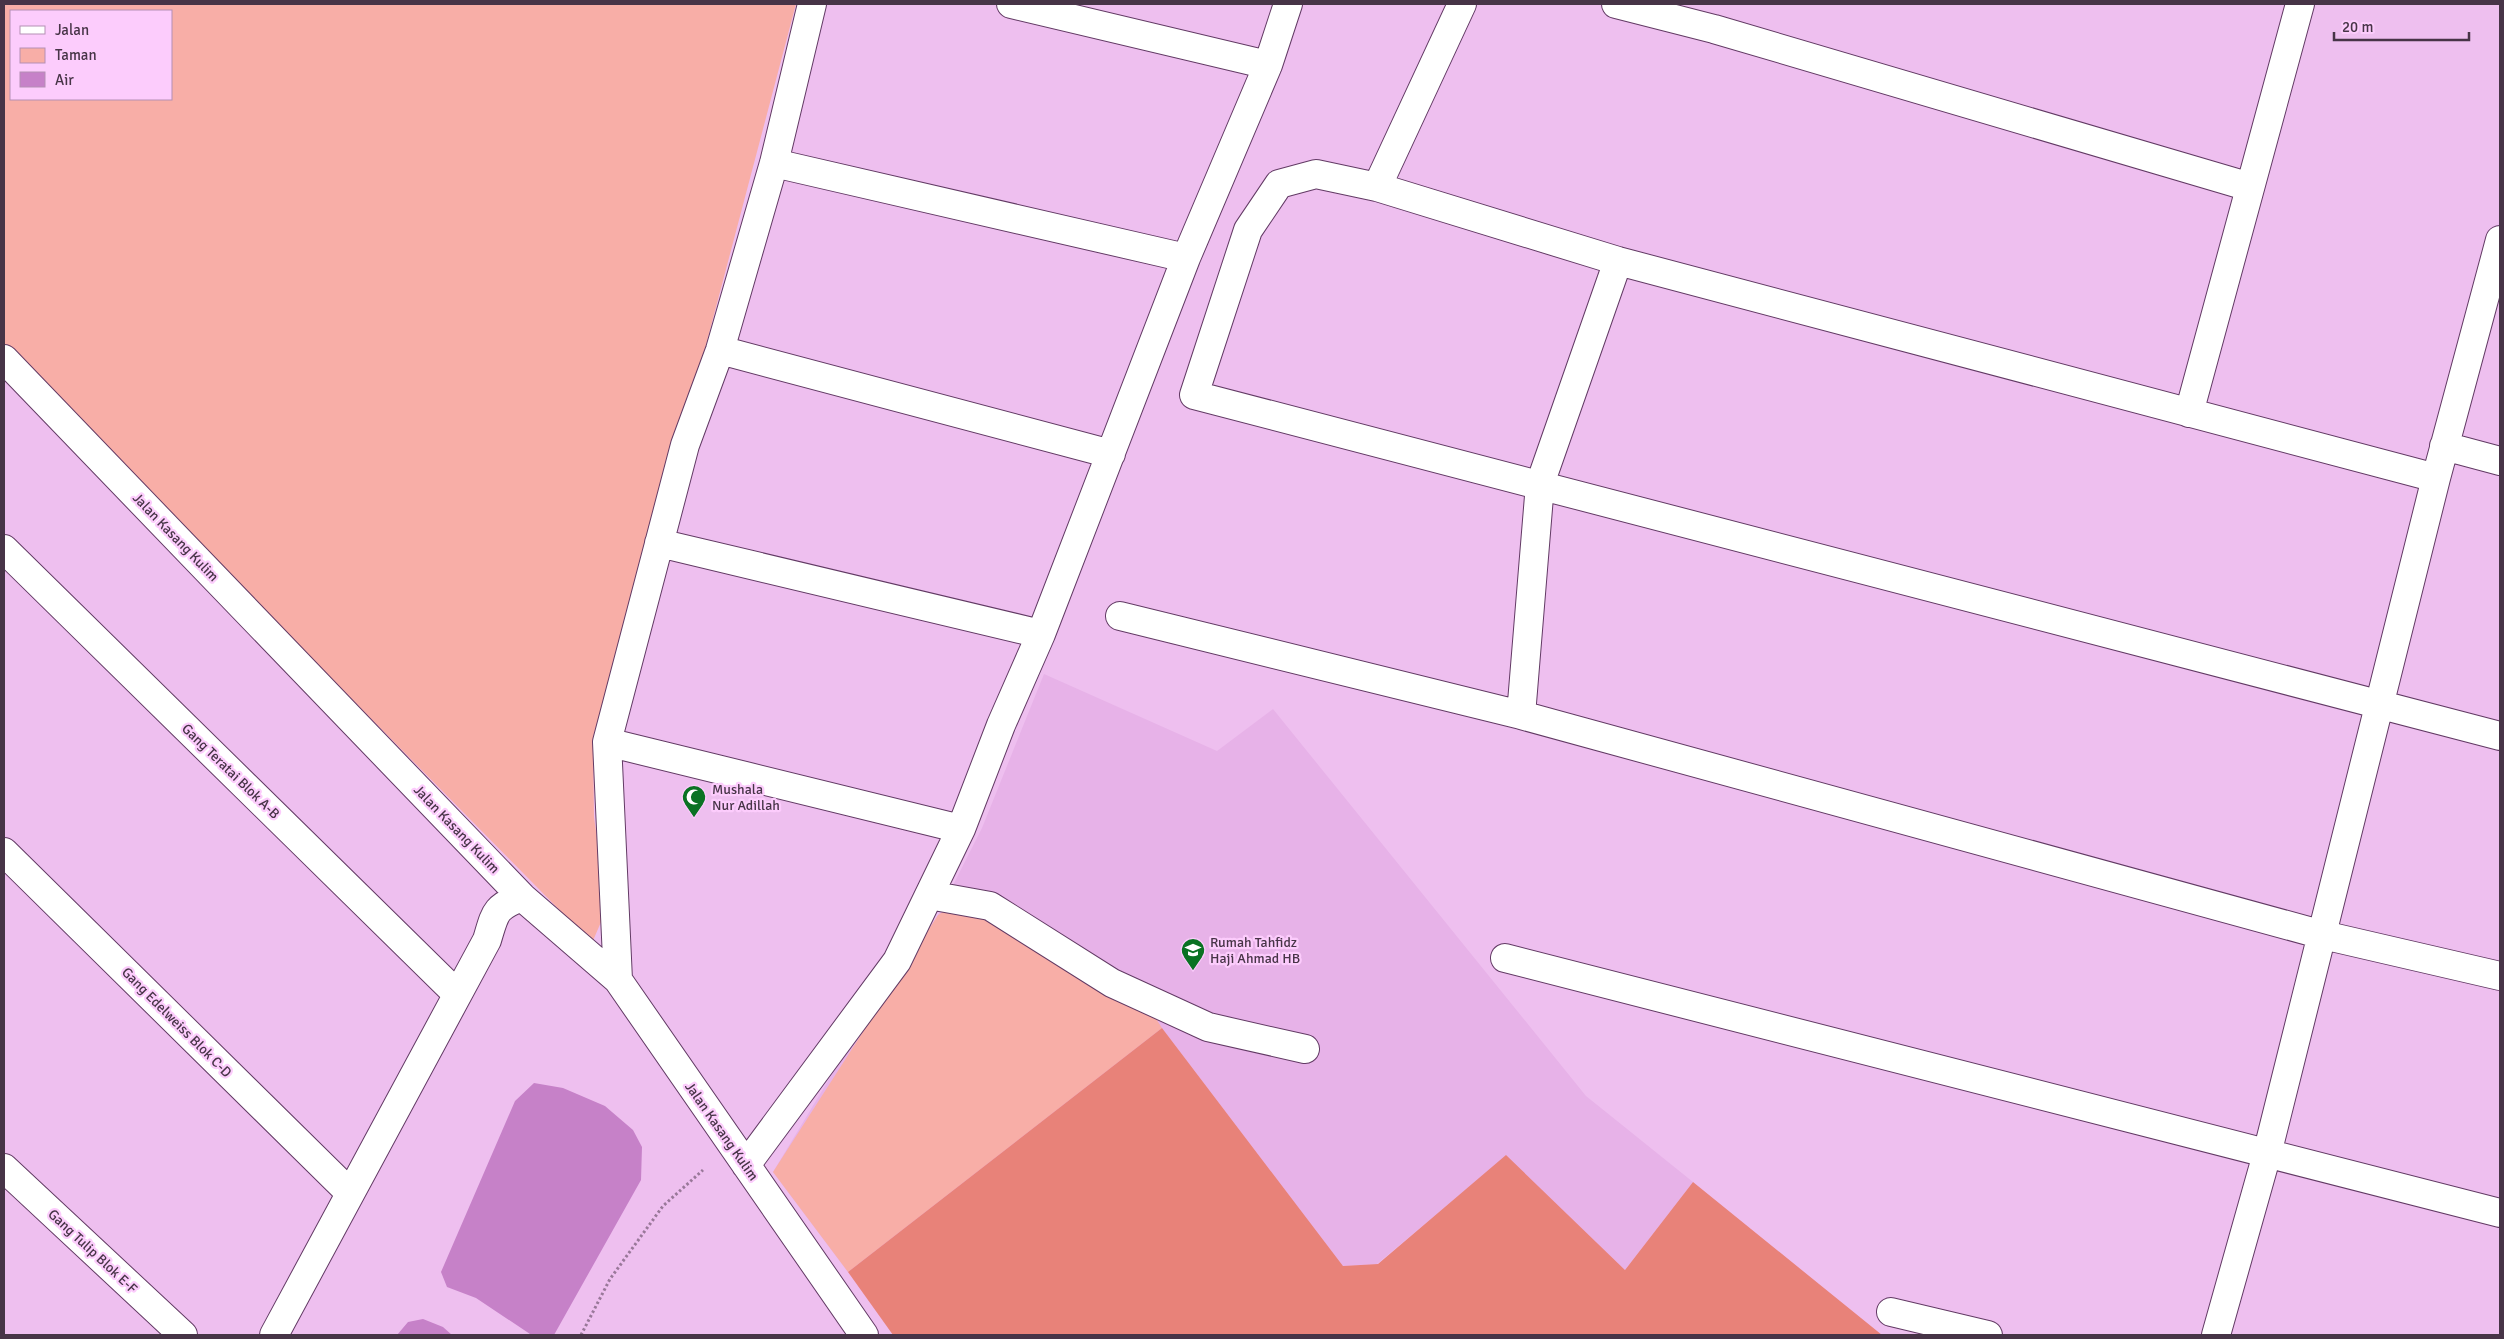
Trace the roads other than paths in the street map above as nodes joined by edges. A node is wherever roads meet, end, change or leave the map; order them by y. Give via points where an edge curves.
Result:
1 (812, 4) edge
2 (1011, 4) edge
3 (1288, 4) edge
4 (1462, 4) edge
5 (1616, 4) edge
6 (2300, 4) edge
7 (1268, 65) junction
8 (774, 163) junction
9 (2250, 186) junction
10 (1377, 187) junction
11 (2500, 240) edge
12 (1186, 258) junction
13 (1618, 261) junction
14 (720, 350) junction
15 (4, 359) edge
16 (2189, 413) junction
17 (2444, 446) junction
18 (1110, 454) junction
19 (2500, 461) edge
20 (2436, 478) junction
21 (1540, 484) junction
22 (659, 544) junction
23 (4, 549) edge
24 (1120, 616) dead end
25 (1041, 634) junction
26 (2378, 706) junction
27 (1521, 715) junction
28 (2500, 736) edge
29 (607, 742) junction
30 (961, 829) junction
31 (4, 852) edge
32 (928, 895) junction
33 (522, 897) junction
34 (2323, 935) junction
35 (1505, 958) dead end
36 (2500, 976) edge
37 (618, 980) junction
38 (457, 994) junction
39 (1305, 1049) dead end
40 (2268, 1154) junction
41 (740, 1157) junction
42 (4, 1168) edge
43 (350, 1193) junction
44 (2500, 1213) edge
45 (1890, 1312) dead end
46 (183, 1335) edge
47 (274, 1335) edge
48 (864, 1335) edge
49 (1988, 1335) edge
50 (2216, 1335) edge

1 - 8 street
2 - 7 street
3 - 7 street
4 - 10 street
5 - 9 street via 1714,29
6 - 9 street
7 - 12 street
8 - 12 street
8 - 14 street
9 - 16 street
10 - 13 street
10 - 21 street via 1316,174 1279,184 1248,230 1194,395
11 - 17 street
12 - 18 street
13 - 16 street
13 - 21 street
14 - 18 street
14 - 22 street via 685,445
15 - 33 street, Jalan Kasang Kulim
16 - 20 street
17 - 19 street
17 - 20 street
18 - 25 street
20 - 26 street
21 - 26 street
21 - 27 street
22 - 25 street
22 - 29 street
23 - 38 street, Gang Teratai Blok A-B
24 - 27 street
25 - 30 street
26 - 28 street
26 - 34 street
27 - 34 street
29 - 30 street
29 - 37 street
30 - 32 street
31 - 43 street, Gang Edelweiss Blok C-D
32 - 39 street via 990,906 1112,983 1208,1028
32 - 41 street via 896,961
33 - 37 street, Jalan Kasang Kulim
33 - 38 street via 505,903 495,915 487,940
34 - 36 street
34 - 40 street
35 - 40 street
37 - 41 street, Jalan Kasang Kulim
38 - 43 street
40 - 44 street
40 - 50 street
41 - 48 street, Jalan Kasang Kulim
42 - 46 street, Gang Tulip Blok E-F
43 - 47 street
45 - 49 street

